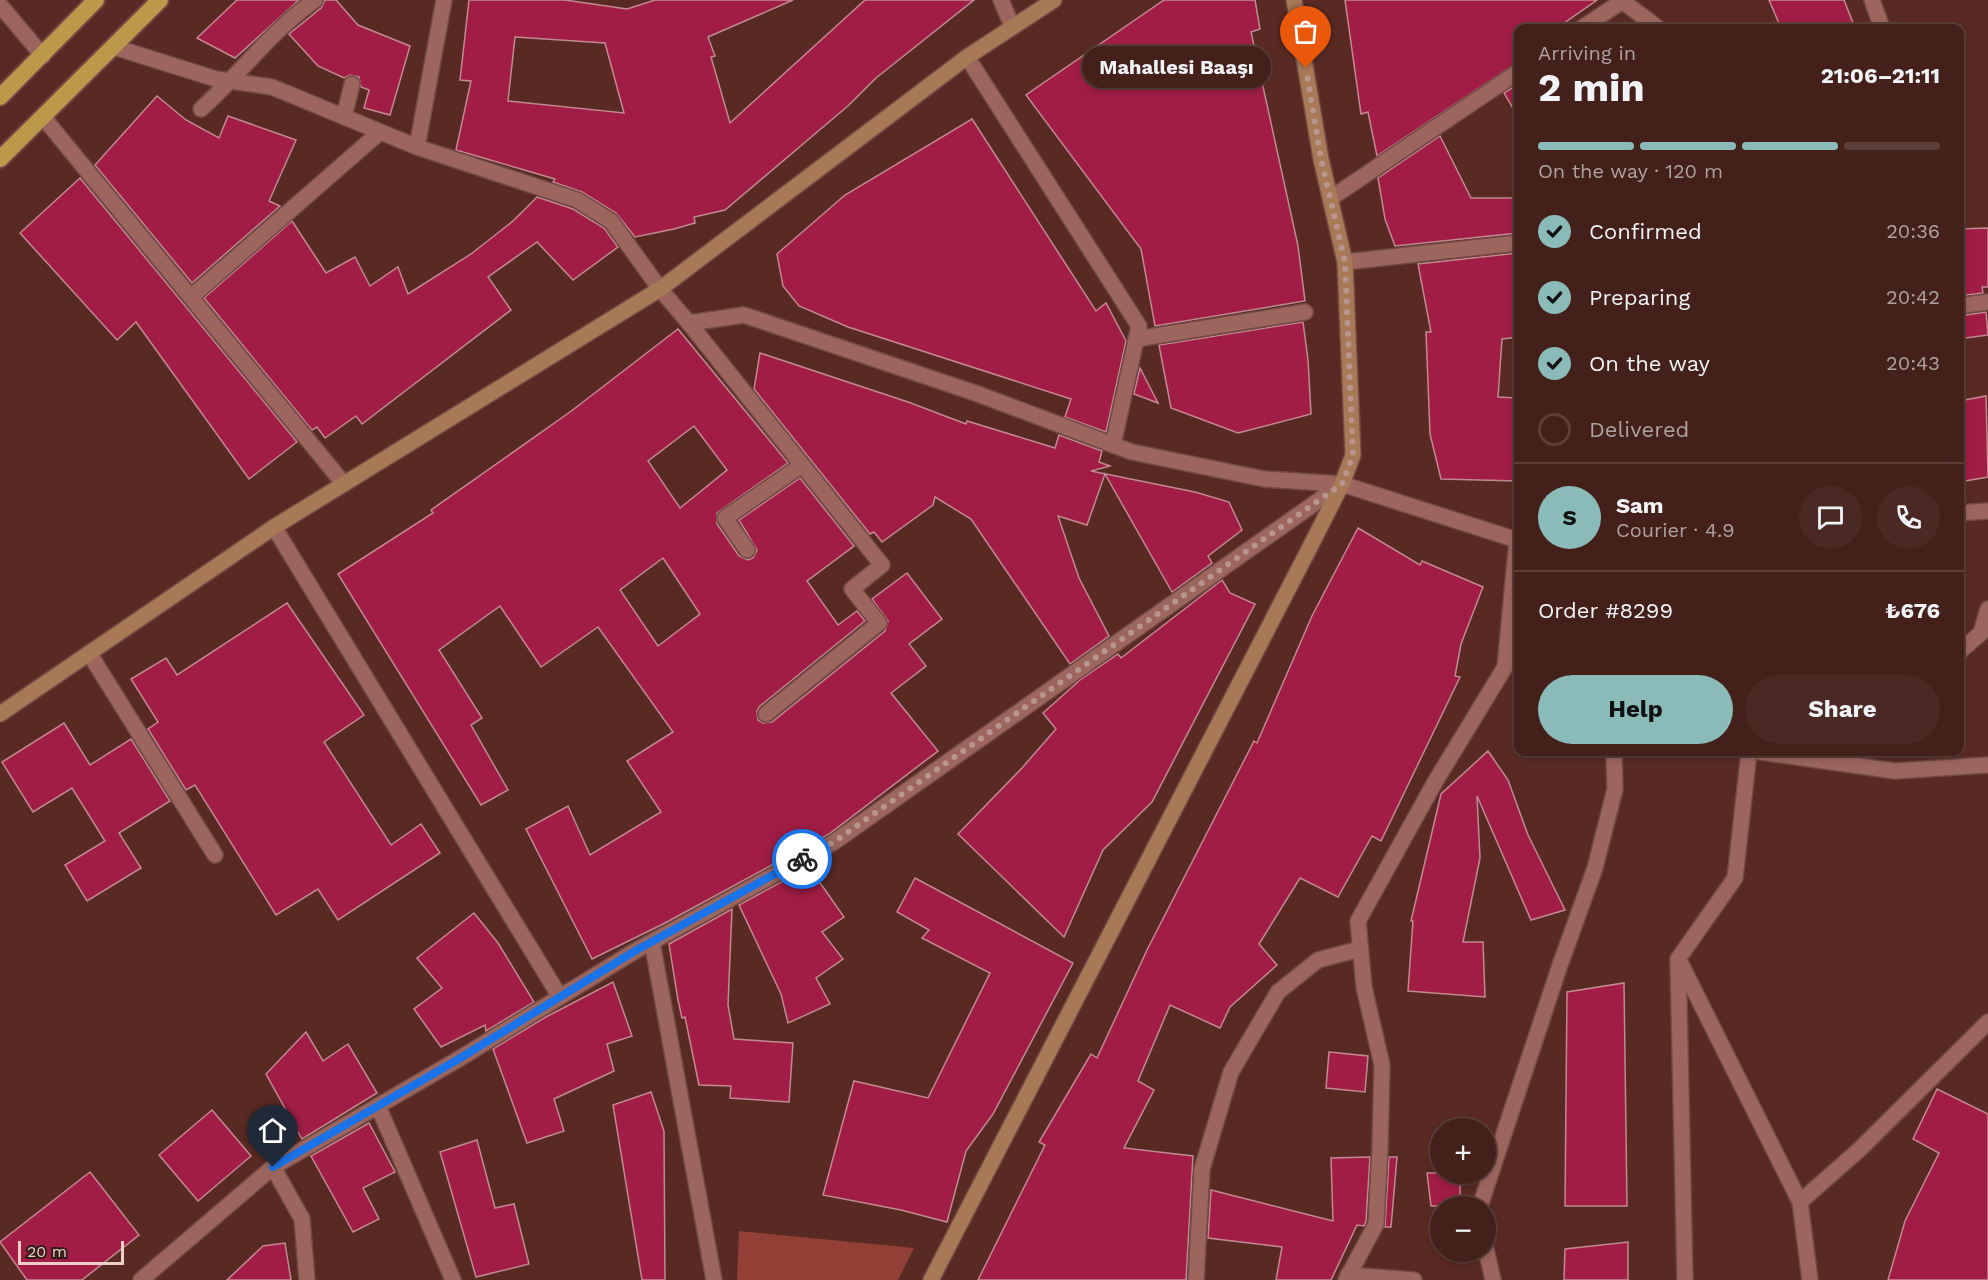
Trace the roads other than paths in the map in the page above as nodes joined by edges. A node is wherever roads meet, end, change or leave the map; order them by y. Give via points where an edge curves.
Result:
1 (96, 0) edge
2 (160, 0) edge
3 (315, 0) edge
4 (444, 0) edge
5 (1001, 0) edge
6 (1054, 0) edge
7 (1294, 0) edge
8 (1872, 0) edge
9 (1622, 1) edge
10 (0, 4) edge
11 (1588, 24) edge
12 (1653, 24) edge
13 (1881, 24) edge
14 (1012, 26) junction
15 (114, 47) junction
16 (43, 56) junction
17 (967, 57) junction
18 (1514, 75) edge
19 (232, 81) junction
20 (352, 84) dead end
21 (0, 98) edge
22 (201, 108) dead end
23 (43, 117) junction
24 (344, 117) junction
25 (380, 132) junction
26 (417, 147) junction
27 (0, 159) edge
28 (1331, 198) junction
29 (1514, 243) edge
30 (1345, 262) junction
31 (660, 289) junction
32 (191, 297) junction
33 (1988, 302) edge
34 (1964, 305) edge
35 (1305, 312) dead end
36 (689, 323) junction
37 (1136, 339) junction
38 (1113, 446) junction
39 (802, 465) junction
40 (344, 484) junction
41 (1342, 484) junction
42 (1988, 511) edge
43 (1964, 513) edge
44 (274, 527) junction
45 (1514, 538) edge
46 (747, 550) dead end
47 (1514, 604) edge
48 (1988, 609) edge
49 (1964, 648) edge
50 (89, 654) junction
51 (1511, 670) edge
52 (0, 714) edge
53 (766, 714) dead end
54 (1614, 756) edge
55 (1749, 756) edge
56 (1788, 756) edge
57 (1988, 765) edge
58 (215, 855) dead end
59 (652, 942) junction
60 (1360, 949) junction
61 (1678, 959) junction
62 (560, 997) junction
63 (1988, 1022) edge
64 (378, 1106) junction
65 (273, 1167) junction
66 (1483, 1196) edge
67 (1800, 1202) junction
68 (1489, 1262) edge
69 (1347, 1277) edge
70 (141, 1280) edge
71 (307, 1280) edge
72 (453, 1280) edge
73 (714, 1280) edge
74 (931, 1280) edge
75 (1196, 1280) edge
76 (1414, 1280) edge
77 (1493, 1280) edge
78 (1685, 1280) edge
79 (1810, 1280) edge

1 - 16 highway
2 - 15 highway
3 - 19 street via 297,13
4 - 26 street
5 - 14 street
6 - 14 main road
7 - 28 main road
8 - 13 street
9 - 11 street
9 - 12 street
10 - 16 street
14 - 17 main road
15 - 19 street
15 - 23 highway
16 - 21 highway
17 - 31 main road
17 - 37 street via 1139,327
18 - 28 street
19 - 22 street
19 - 24 street via 272,87
20 - 24 street
23 - 27 highway
23 - 32 street
24 - 25 street
25 - 26 street
25 - 32 street
26 - 31 street via 576,200 610,221
28 - 30 main road
29 - 30 street
30 - 41 main road via 1353,455
31 - 36 street
31 - 40 main road
32 - 40 street
33 - 34 street
35 - 37 street
36 - 38 street via 744,315 978,394
36 - 39 street
37 - 38 street
38 - 41 street via 1264,479
39 - 46 street via 725,518
39 - 53 street via 882,564 852,589 879,622
40 - 44 main road
41 - 45 street
41 - 59 street via 834,842
41 - 74 main road
42 - 43 street
44 - 50 main road
44 - 62 street
47 - 51 street
48 - 49 street via 1981,633
50 - 52 main road
50 - 58 street
51 - 60 street via 1435,782 1358,921
54 - 66 street via 1615,789 1595,868
55 - 61 street via 1735,878
56 - 57 street via 1895,771
59 - 62 street
59 - 73 street
60 - 69 street via 1364,987 1382,1065 1380,1149 1376,1224
60 - 75 street via 1318,960 1278,992 1231,1072 1202,1169
61 - 67 street
61 - 78 street
62 - 64 street
63 - 67 street via 1860,1149
64 - 65 street
64 - 72 street
65 - 70 street
65 - 71 street via 302,1219
67 - 79 street
68 - 77 street
69 - 76 street

